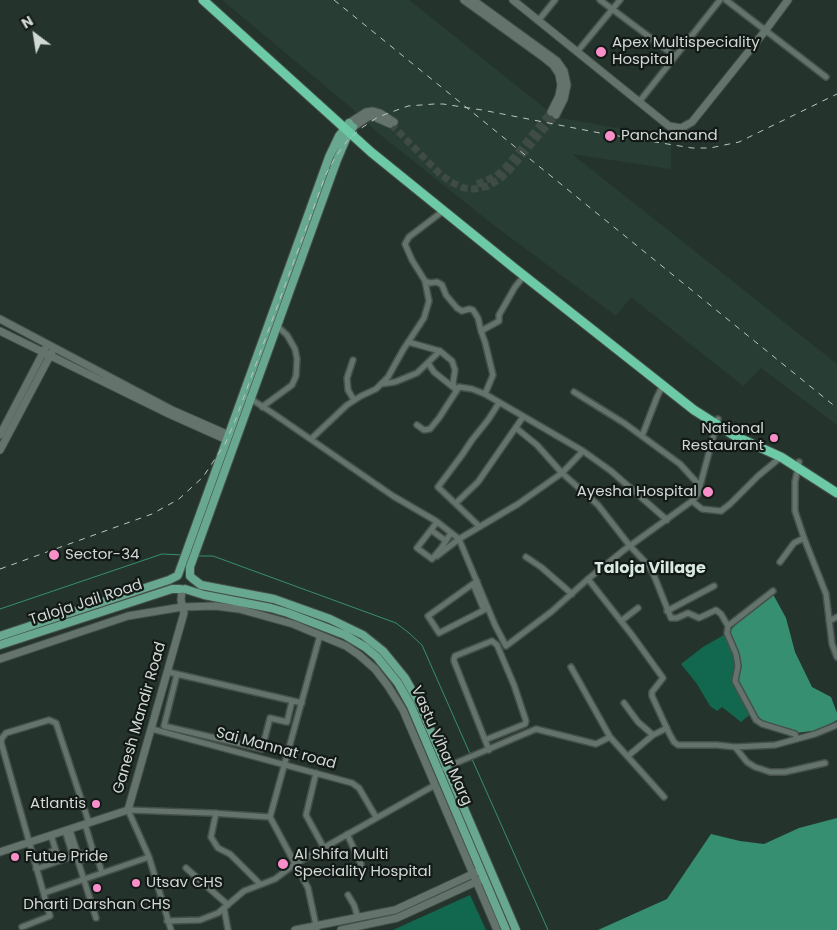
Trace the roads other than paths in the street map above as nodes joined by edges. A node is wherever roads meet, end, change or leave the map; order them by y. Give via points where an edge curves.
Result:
1 (204, 0) edge
2 (212, 0) edge
3 (464, 0) edge
4 (473, 0) edge
5 (512, 0) edge
6 (555, 0) edge
7 (600, 0) edge
8 (620, 0) edge
9 (720, 0) edge
10 (726, 0) edge
11 (788, 0) edge
12 (612, 10) junction
13 (538, 20) junction
14 (765, 31) junction
15 (577, 52) junction
16 (675, 56) junction
17 (826, 77) dead end
18 (639, 102) junction
19 (392, 123) tunnel mouth
20 (349, 128) junction
21 (443, 211) junction
22 (524, 276) junction
23 (426, 281) junction
24 (0, 319) edge
25 (277, 326) junction
26 (0, 331) edge
27 (481, 331) junction
28 (408, 342) junction
29 (51, 346) junction
30 (440, 351) junction
31 (43, 352) junction
32 (50, 356) junction
33 (354, 360) dead end
34 (428, 363) junction
35 (380, 384) junction
36 (663, 385) junction
37 (456, 390) junction
38 (574, 392) dead end
39 (485, 394) junction
40 (242, 396) junction
41 (251, 399) junction
42 (354, 400) junction
43 (499, 403) junction
44 (262, 407) junction
45 (523, 417) junction
46 (717, 422) junction
47 (417, 425) dead end
48 (516, 428) junction
49 (0, 435) edge
50 (642, 436) junction
51 (228, 437) junction
52 (311, 439) junction
53 (0, 450) edge
54 (583, 451) junction
55 (781, 457) junction
56 (798, 465) junction
57 (562, 473) junction
58 (700, 486) junction
59 (837, 486) edge
60 (837, 493) edge
61 (692, 501) junction
62 (456, 503) junction
63 (667, 520) junction
64 (437, 522) junction
65 (479, 526) junction
66 (431, 530) junction
67 (451, 533) junction
68 (804, 538) junction
69 (459, 539) junction
70 (446, 541) junction
71 (630, 546) junction
72 (437, 556) dead end
73 (526, 558) dead end
74 (780, 562) dead end
75 (178, 576) junction
76 (191, 577) junction
77 (588, 579) junction
78 (475, 583) junction
79 (714, 586) dead end
80 (182, 589) junction
81 (773, 591) dead end
82 (572, 594) junction
83 (182, 607) junction
84 (638, 608) dead end
85 (486, 609) junction
86 (667, 611) junction
87 (837, 617) edge
88 (621, 621) junction
89 (829, 621) junction
90 (728, 626) junction
91 (320, 635) junction
92 (0, 636) edge
93 (0, 645) edge
94 (0, 658) edge
95 (837, 658) edge
96 (571, 667) dead end
97 (168, 672) junction
98 (177, 674) junction
99 (292, 700) junction
100 (302, 703) junction
101 (624, 703) dead end
102 (837, 725) edge
103 (667, 728) junction
104 (152, 729) junction
105 (653, 735) junction
106 (610, 737) junction
107 (797, 739) junction
108 (485, 740) junction
109 (735, 747) junction
110 (489, 750) junction
111 (628, 756) junction
112 (825, 763) dead end
113 (285, 764) junction
114 (450, 766) junction
115 (439, 771) junction
116 (316, 773) junction
117 (435, 785) junction
118 (664, 797) dead end
119 (128, 810) junction
120 (216, 813) junction
121 (270, 817) junction
122 (376, 817) junction
123 (87, 824) junction
124 (67, 830) junction
125 (347, 834) junction
126 (49, 836) junction
127 (29, 842) junction
128 (324, 848) junction
129 (0, 852) edge
130 (148, 857) junction
131 (295, 864) junction
132 (489, 867) junction
133 (186, 868) dead end
134 (36, 869) junction
135 (361, 871) dead end
136 (477, 872) junction
137 (102, 873) junction
138 (492, 875) junction
139 (84, 879) junction
140 (480, 880) junction
141 (260, 884) junction
142 (44, 892) junction
143 (348, 895) dead end
144 (226, 906) junction
145 (96, 918) dead end
146 (358, 918) junction
147 (168, 920) junction
148 (22, 927) dead end
149 (316, 928) edge
150 (171, 930) edge
151 (228, 930) edge
152 (295, 930) edge
153 (341, 930) edge
154 (497, 930) edge
155 (506, 930) edge
156 (516, 930) edge

1 - 20 highway
2 - 20 highway
3 - 4 street via 553,65 561,85 553,113 564,99 567,85 558,61
5 - 13 street
6 - 13 street
7 - 12 street
8 - 12 street
9 - 16 street
10 - 14 street
11 - 14 street
12 - 15 street
12 - 16 street
13 - 15 street
14 - 17 street
14 - 18 street via 692,122 681,128 669,126
15 - 18 street
16 - 18 street
19 - 20 street via 373,111 366,112
20 - 21 highway
20 - 25 main road
20 - 40 main road via 333,145
20 - 46 highway
21 - 22 highway
21 - 23 street via 409,237 405,244
22 - 27 street via 499,320
22 - 36 highway
23 - 27 street via 442,285 456,308 473,310
23 - 28 street via 429,301 424,318
24 - 29 street
25 - 41 main road
25 - 44 street via 295,349 296,376 292,385
26 - 31 street
27 - 39 street via 493,375
28 - 30 street
28 - 35 street via 388,377
29 - 31 street
29 - 32 street
29 - 51 street
30 - 34 street
30 - 37 street via 452,361
31 - 32 street
31 - 49 street
32 - 51 street via 169,414
32 - 53 street
33 - 42 street via 347,378 348,390
34 - 35 street via 416,373
34 - 37 street
35 - 42 street
36 - 46 highway
36 - 50 street
37 - 39 street via 462,386
37 - 47 street via 430,429 424,430
38 - 50 street
39 - 43 street
40 - 41 street
40 - 51 main road
41 - 44 street
41 - 76 main road via 190,567
42 - 52 street
43 - 45 street
43 - 62 street via 438,487
44 - 52 street
45 - 48 street
45 - 54 street
46 - 55 highway
46 - 56 highway
46 - 58 street
48 - 57 street via 537,445
48 - 62 street via 478,482
50 - 58 street via 680,464
51 - 75 main road
52 - 64 street
54 - 57 street
54 - 63 street
55 - 56 highway
55 - 61 street via 721,511 702,509
56 - 59 highway
56 - 60 highway
56 - 68 street via 794,499
57 - 65 street
57 - 71 street via 598,505
58 - 61 street
61 - 63 street
62 - 65 street
63 - 71 street
64 - 66 street
64 - 67 street
65 - 69 street
66 - 70 street
66 - 70 street via 417,548 432,559
67 - 69 street
67 - 70 street
68 - 74 street via 794,543
68 - 89 street via 826,594
69 - 72 street
69 - 78 street
71 - 77 street
71 - 86 street via 648,564
73 - 82 street
75 - 76 main road via 184,573
75 - 80 main road via 176,582
75 - 92 main road, Taloja Jail Road
76 - 80 main road via 190,586
76 - 114 main road via 201,585 291,605 349,627 370,640 389,658 412,690
77 - 82 street
77 - 88 street
78 - 85 street
78 - 85 street via 428,616 439,633
79 - 86 street
80 - 83 street, Ganesh Mandir Road
80 - 93 main road, Taloja Jail Road via 172,589
80 - 115 main road, Vastu Vihar Marg via 280,610 333,630 365,647 382,663 405,694
81 - 90 street
82 - 85 street via 506,646
83 - 91 street via 239,609
83 - 94 street via 128,616
83 - 97 street, Ganesh Mandir Road via 184,613
84 - 88 street
86 - 90 street via 671,618 688,613 699,618 716,610
87 - 89 street
88 - 103 street via 663,678 652,696
89 - 95 street
90 - 107 street via 727,633 738,666 735,681 751,714 762,724 795,734
91 - 100 street
91 - 117 street via 353,650 381,676 403,710
96 - 106 street
97 - 98 street
97 - 104 street, Ganesh Mandir Road
98 - 99 street
98 - 99 street via 164,726 262,750 270,718 287,722
99 - 100 street
100 - 113 street
101 - 105 street
102 - 107 street
103 - 105 street
103 - 109 street via 678,745
104 - 113 street, Sai Mannat road
104 - 119 street, Ganesh Mandir Road
105 - 111 street
106 - 110 street via 596,744 536,729
106 - 111 street
107 - 109 street via 775,745
108 - 108 street via 454,659 492,641 497,645 526,721
108 - 110 street
109 - 112 street via 747,762 770,772 786,772
110 - 114 street
111 - 118 street
113 - 116 street, Sai Mannat road
113 - 121 street
114 - 115 street
114 - 132 main road
115 - 136 main road, Vastu Vihar Marg
116 - 122 street, Sai Mannat road via 357,785
116 - 128 street via 306,816
117 - 122 street
117 - 136 street
119 - 120 street
119 - 123 street, Ganesh Mandir Road
119 - 130 street
120 - 121 street
120 - 141 street via 211,837 218,848 230,854
121 - 131 street
122 - 125 street
123 - 124 street, Ganesh Mandir Road
123 - 124 street via 93,850 78,855
123 - 127 street via 56,723 49,720 9,732 1,742
124 - 126 street, Ganesh Mandir Road
124 - 126 street via 73,856 59,861
125 - 128 street
125 - 135 street
126 - 127 street, Ganesh Mandir Road
126 - 134 street via 56,862
127 - 129 street, Ganesh Mandir Road
127 - 134 street
128 - 131 street
130 - 137 street
130 - 147 street
131 - 141 street
131 - 149 street via 310,896
132 - 136 street
132 - 138 main road
133 - 144 street
134 - 142 street
136 - 140 main road, Vastu Vihar Marg
136 - 146 street via 400,908
137 - 139 street
137 - 139 street via 96,856 78,861
138 - 140 street
138 - 156 main road
139 - 142 street
139 - 145 street
140 - 153 street via 398,918
140 - 154 street
140 - 155 main road, Vastu Vihar Marg
141 - 144 street via 244,891
142 - 148 street via 50,916
143 - 146 street
144 - 147 street via 200,920
144 - 151 street
146 - 149 street
147 - 150 street
149 - 152 street

